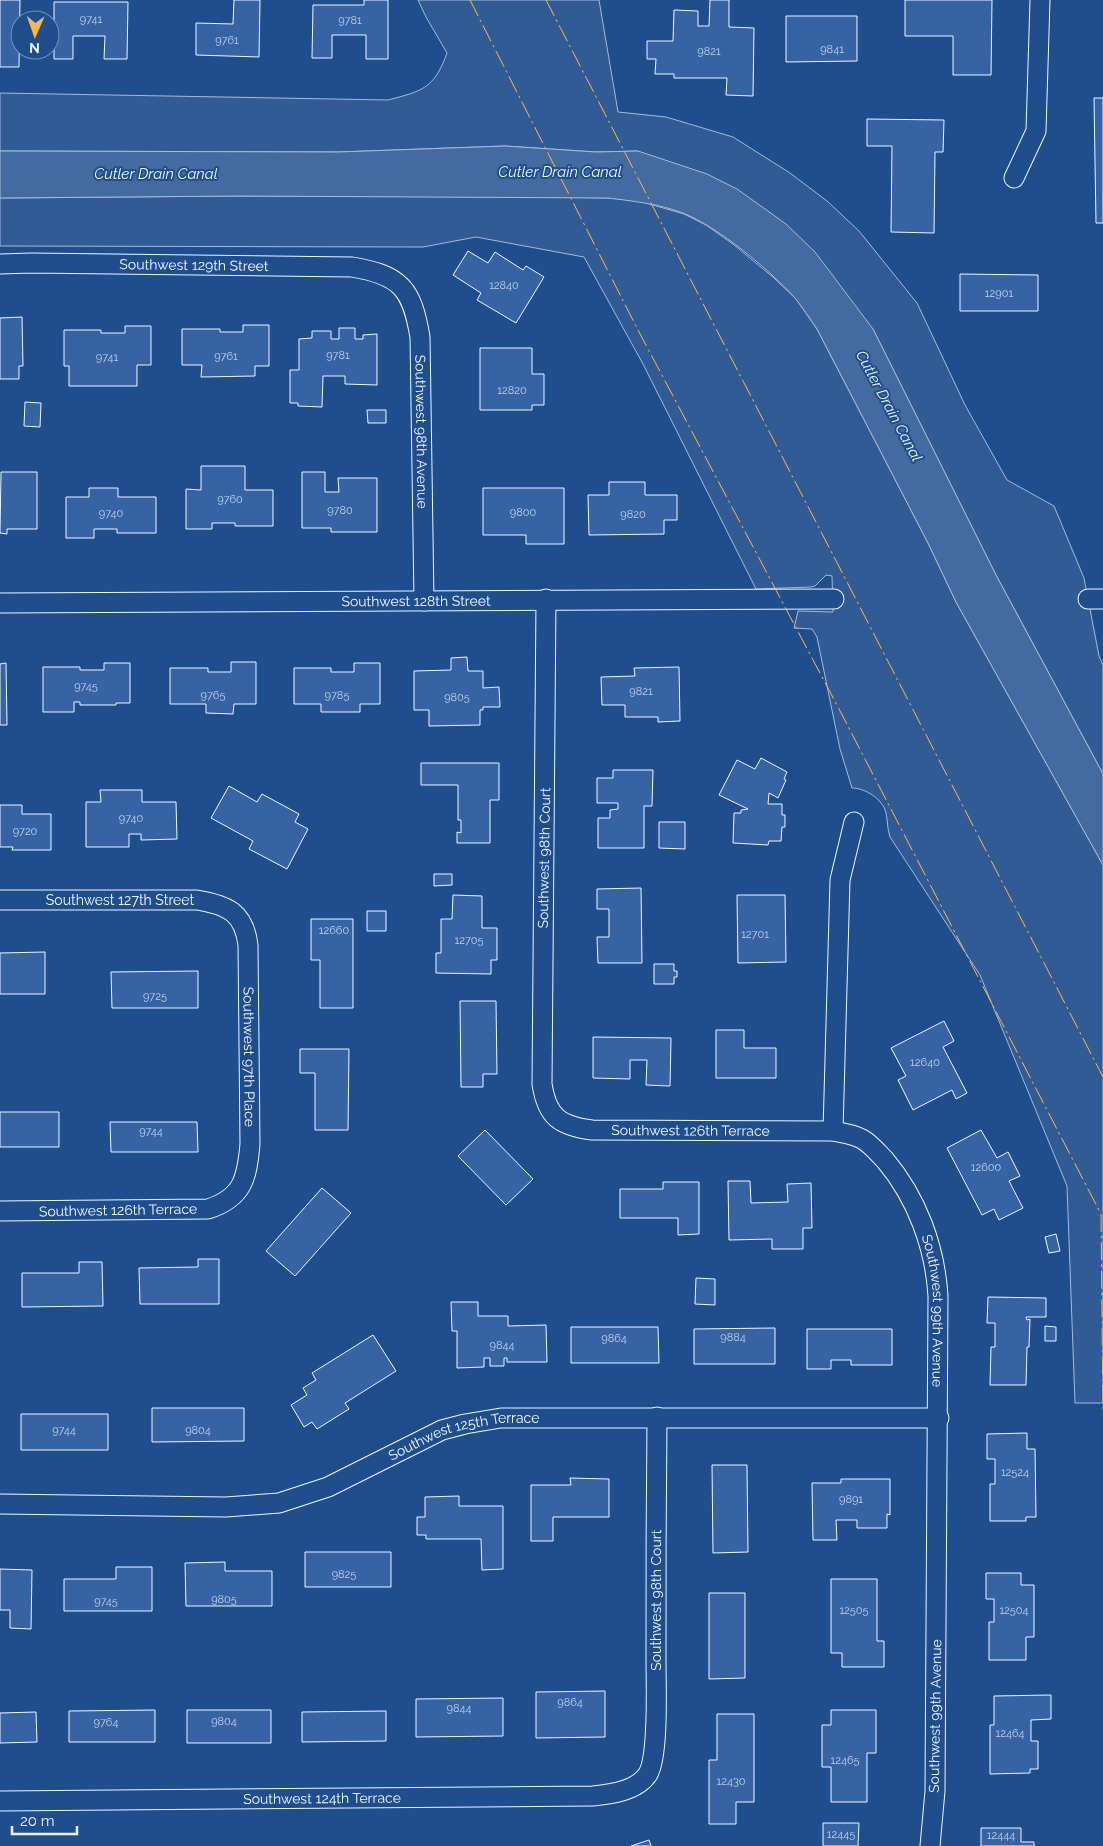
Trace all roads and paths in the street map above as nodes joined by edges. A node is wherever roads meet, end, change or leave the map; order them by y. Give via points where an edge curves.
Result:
1 (1040, 0) edge
2 (1014, 178) dead end
3 (0, 264) edge
4 (386, 275) joint
5 (834, 599) dead end
6 (546, 600) junction
7 (424, 601) junction
8 (0, 603) edge
9 (854, 822) dead end
10 (0, 900) edge
11 (238, 916) joint
12 (552, 1114) joint
13 (833, 1131) junction
14 (233, 1196) joint
15 (0, 1211) edge
16 (657, 1417) junction
17 (939, 1418) junction
18 (0, 1504) edge
19 (642, 1781) joint
20 (0, 1801) edge
21 (930, 1846) edge

1 - 2 street via 1036,131
3 - 4 street, Southwest 129th Street via 352,267
4 - 7 street, Southwest 98th Avenue via 406,291 411,300 420,337
5 - 6 street, Southwest 128th Street
6 - 7 street, Southwest 128th Street
6 - 12 street, Southwest 98th Court via 542,1084
7 - 8 street, Southwest 128th Street
9 - 13 street via 840,880
10 - 11 street, Southwest 127th Street via 197,900 225,908
11 - 14 street, Southwest 97th Place via 248,945 250,1144 244,1178
12 - 13 street, Southwest 126th Terrace via 566,1125 592,1130
13 - 17 street, Southwest 99th Avenue via 863,1139 877,1151 906,1190 928,1236 937,1275
14 - 15 street, Southwest 126th Terrace via 208,1209
16 - 17 street, Southwest 125th Terrace
16 - 18 street, Southwest 125th Terrace via 512,1418 465,1424 432,1434 328,1488 279,1503 226,1507
16 - 19 street, Southwest 98th Court via 656,1710 651,1766
17 - 21 street, Southwest 99th Avenue via 935,1791
19 - 20 street, Southwest 124th Terrace via 626,1790 593,1796

